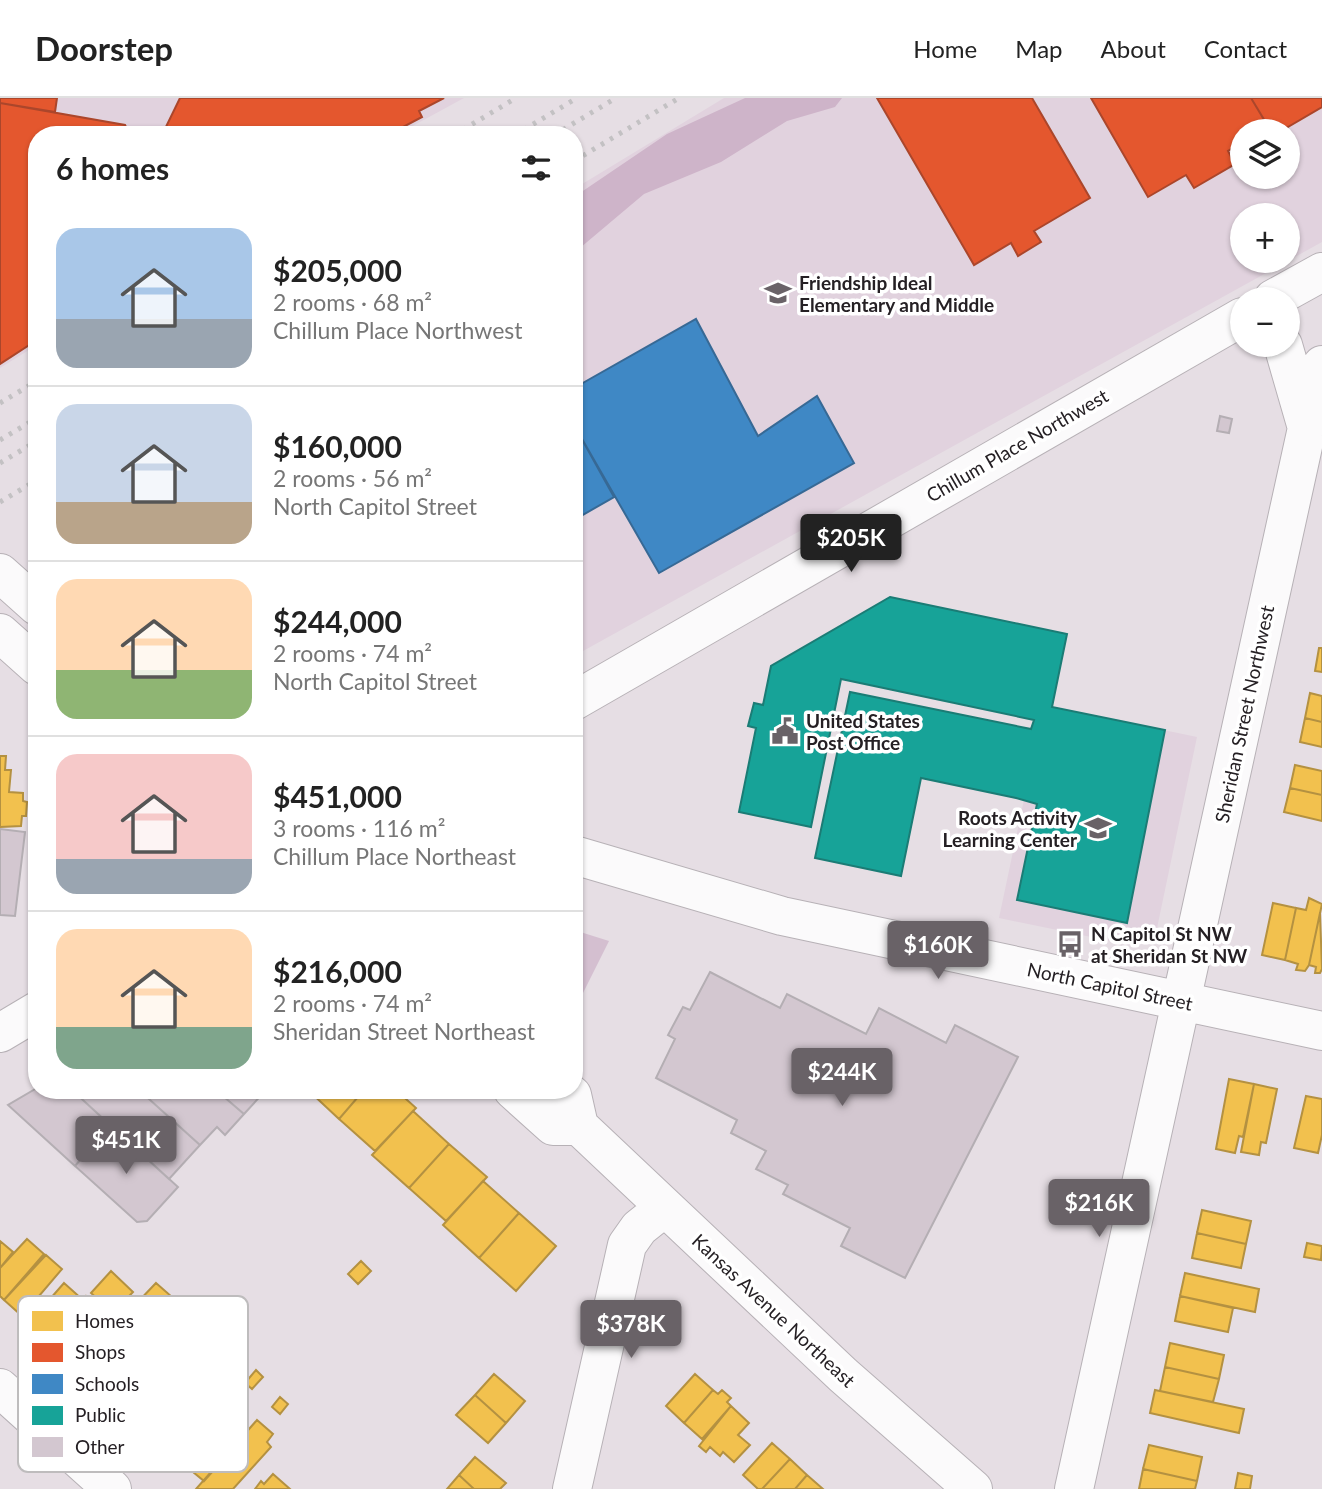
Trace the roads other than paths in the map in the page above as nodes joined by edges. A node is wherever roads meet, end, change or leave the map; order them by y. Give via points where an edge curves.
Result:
1 (1322, 272) edge
2 (1295, 287) edge
3 (1230, 324) edge
4 (1286, 357) edge
5 (1322, 365) edge
6 (1307, 428) junction
7 (0, 573) edge
8 (28, 598) edge
9 (0, 633) edge
10 (28, 658) edge
11 (583, 696) edge
12 (583, 858) edge
13 (1182, 1001) junction
14 (28, 1016) edge
15 (1322, 1031) edge
16 (0, 1032) edge
17 (523, 1099) edge
18 (573, 1099) edge
19 (579, 1126) junction
20 (664, 1208) junction
21 (0, 1388) edge
22 (18, 1404) edge
23 (93, 1472) edge
24 (112, 1489) edge
25 (572, 1489) edge
26 (973, 1489) edge
27 (1074, 1489) edge

1 - 2 street
3 - 11 street, Chillum Place Northwest
4 - 6 street, Sheridan Street Northwest
5 - 6 street, Sheridan Street Northwest
6 - 13 street, Sheridan Street Northwest
7 - 8 street
9 - 10 street
12 - 13 street, North Capitol Street via 782,916
13 - 15 street, North Capitol Street
13 - 27 street, Sheridan Street Northwest
14 - 16 street
17 - 19 street via 553,1126
18 - 19 street, Kansas Avenue Northeast
19 - 20 street, Kansas Avenue Northeast
20 - 25 street via 639,1228 627,1245
20 - 26 street, Kansas Avenue Northeast
21 - 22 street
23 - 24 street

